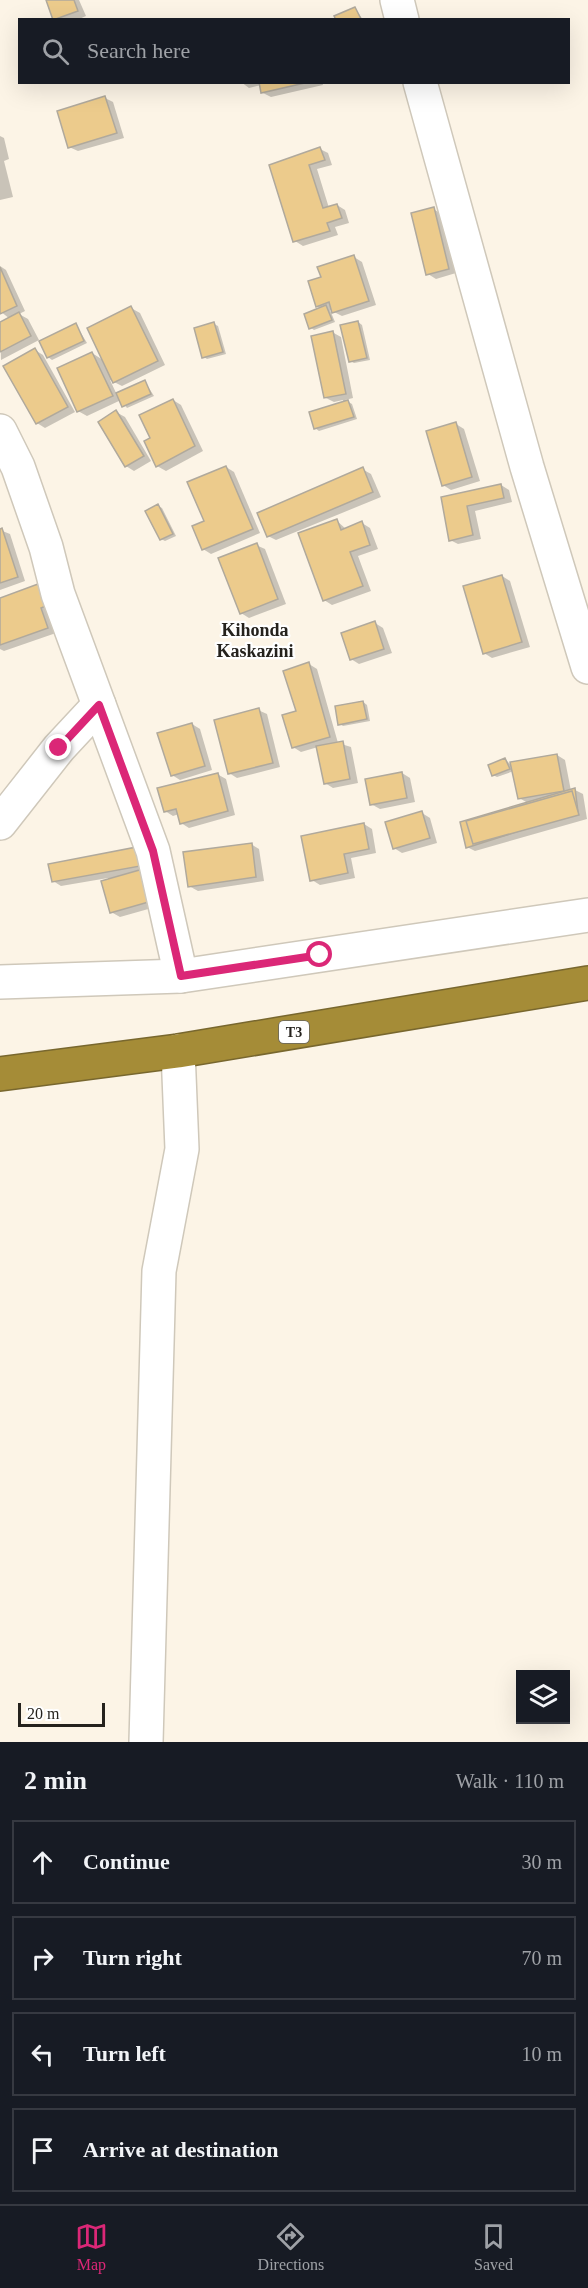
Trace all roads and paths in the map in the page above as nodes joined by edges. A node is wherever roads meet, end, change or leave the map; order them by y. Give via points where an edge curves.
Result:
1 (397, 0) edge
2 (402, 18) edge
3 (421, 84) edge
4 (0, 431) edge
5 (588, 667) edge
6 (99, 705) junction
7 (0, 823) edge
8 (588, 915) edge
9 (181, 976) junction
10 (0, 982) edge
11 (588, 983) edge
12 (178, 1051) junction
13 (0, 1074) edge
14 (146, 1742) edge

1 - 2 street
3 - 5 street via 526,467
4 - 6 street via 18,467 58,594
6 - 7 street via 59,748
6 - 9 street via 153,851
8 - 9 street
9 - 10 street
11 - 12 highway, T3
12 - 13 highway, T3
12 - 14 street via 182,1149 159,1271

